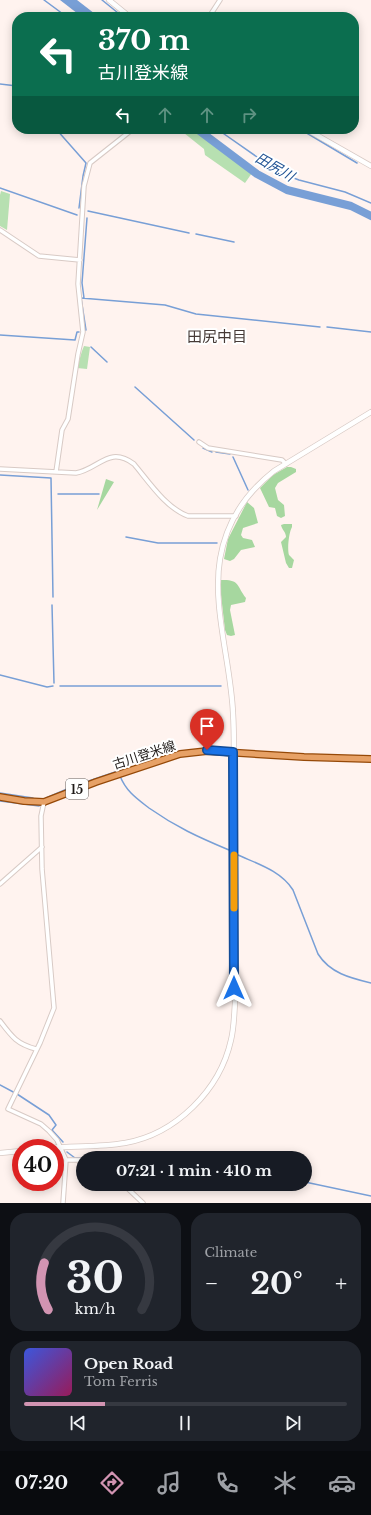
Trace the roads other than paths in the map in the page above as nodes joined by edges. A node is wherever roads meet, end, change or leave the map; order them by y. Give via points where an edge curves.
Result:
1 (108, 0) edge
2 (220, 0) edge
3 (124, 12) edge
4 (212, 12) edge
5 (127, 134) edge
6 (315, 134) edge
7 (371, 166) edge
8 (0, 230) edge
9 (80, 260) junction
10 (371, 412) edge
11 (199, 442) dead end
12 (286, 464) junction
13 (0, 469) edge
14 (56, 472) junction
15 (236, 516) junction
16 (233, 752) junction
17 (371, 759) edge
18 (0, 797) edge
19 (44, 802) junction
20 (42, 847) junction
21 (0, 884) edge
22 (0, 1021) edge
23 (36, 1049) junction
24 (56, 1139) edge
25 (64, 1147) edge
26 (12, 1152) edge
27 (0, 1153) edge
28 (64, 1156) edge
29 (66, 1160) junction
30 (76, 1160) edge
31 (130, 1191) edge
32 (63, 1203) edge
33 (143, 1203) edge

1 - 3 street
2 - 4 street
5 - 9 street via 90,163 84,186
6 - 7 street
8 - 9 street via 39,256
9 - 14 street via 78,284 83,332 68,419 62,430
10 - 12 street
11 - 12 street via 208,448 282,460
12 - 15 street via 274,471 249,494
13 - 14 street
14 - 15 street via 81,472 114,456 134,464 171,507 182,514
15 - 16 street via 225,536 218,582 233,712
16 - 17 main road, 古川登米線 / 15
16 - 19 main road, 古川登米線 / 15 via 207,750 180,754
16 - 25 street via 234,1014 231,1040 223,1064 203,1096 168,1126 141,1139 125,1143
18 - 19 main road, 古川登米線 / 15
19 - 20 street via 41,816
20 - 21 street
20 - 23 street via 54,1008
22 - 23 street via 18,1043
23 - 24 street via 8,1109 41,1124
26 - 27 street
28 - 29 street
29 - 30 street
29 - 32 street
31 - 33 street

